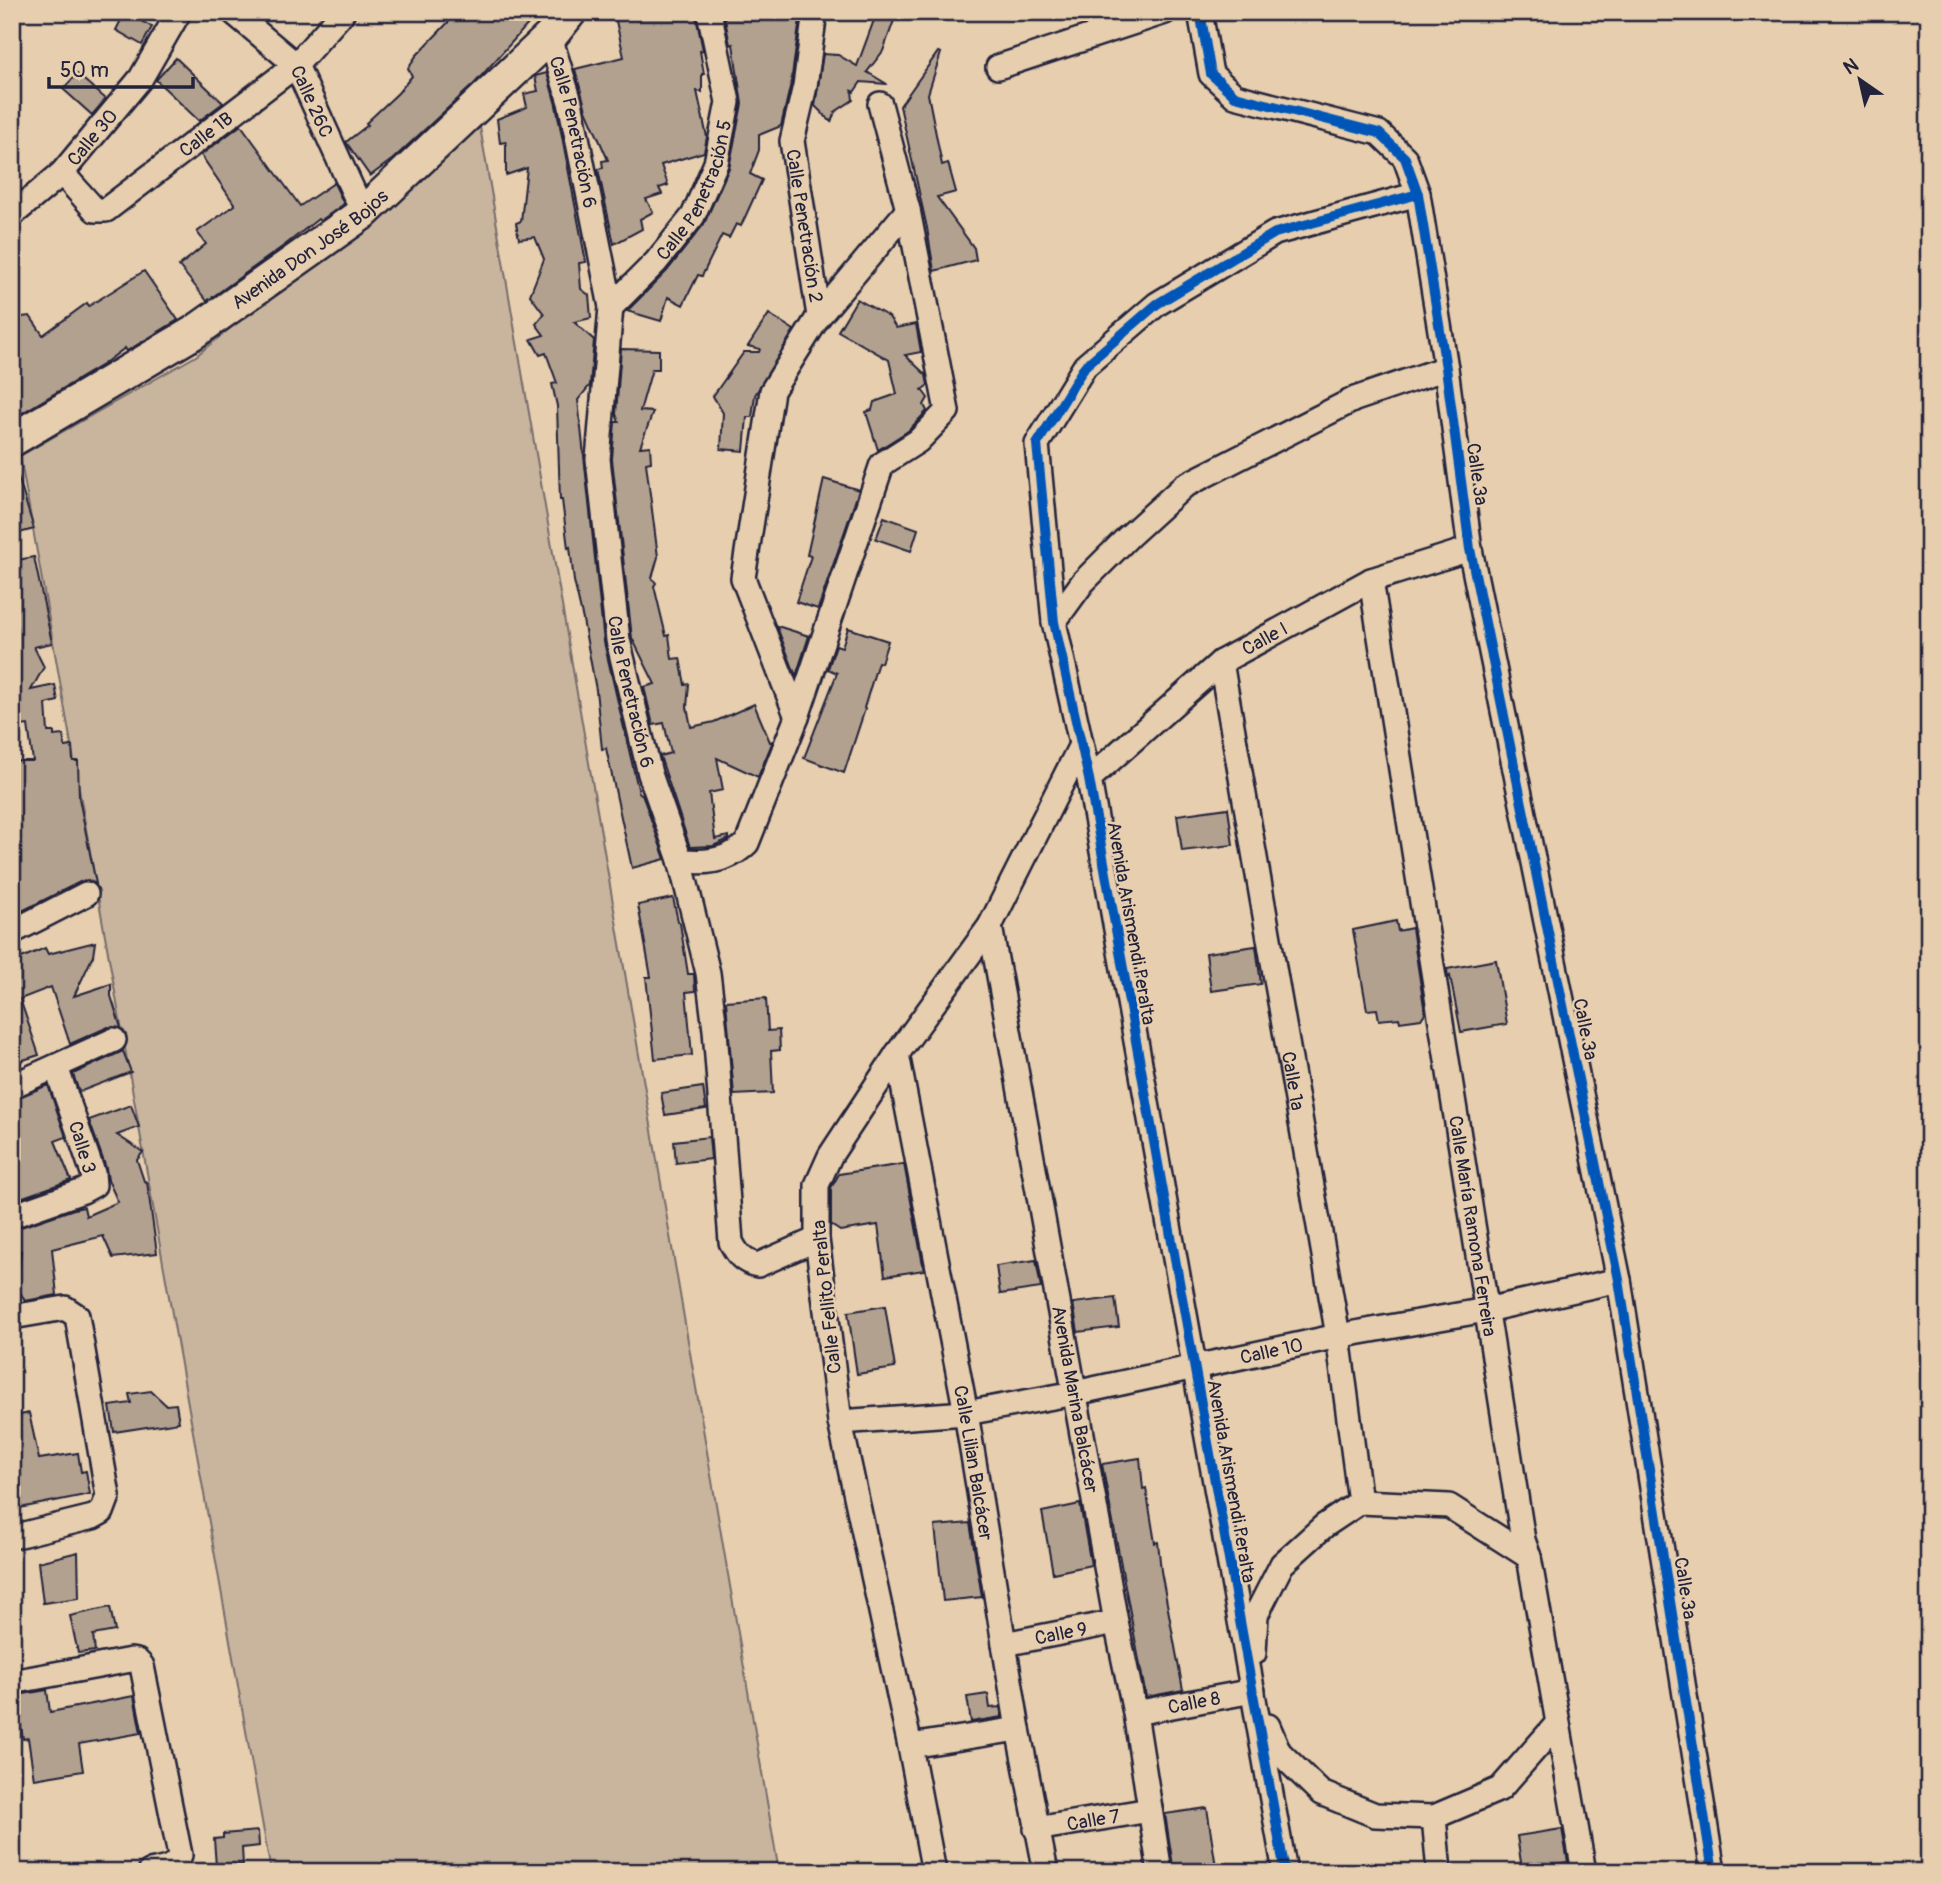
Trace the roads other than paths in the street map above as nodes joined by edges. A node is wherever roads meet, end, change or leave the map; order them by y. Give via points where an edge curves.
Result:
1 (179, 12) edge
2 (233, 12) edge
3 (342, 12) edge
4 (570, 12) edge
5 (709, 12) edge
6 (815, 12) edge
7 (1165, 12) edge
8 (1200, 12) edge
9 (550, 37) junction
10 (296, 65) junction
11 (998, 67) dead end
12 (880, 104) dead end
13 (62, 173) junction
14 (1418, 194) junction
15 (908, 210) junction
16 (363, 213) junction
17 (12, 215) edge
18 (611, 307) junction
19 (820, 316) junction
20 (1446, 368) junction
21 (12, 440) edge
22 (1470, 549) junction
23 (1371, 580) junction
24 (1054, 622) junction
25 (1222, 662) junction
26 (797, 717) junction
27 (1082, 745) junction
28 (1089, 779) junction
29 (680, 860) junction
30 (86, 894) dead end
31 (990, 926) junction
32 (13, 929) edge
33 (114, 1040) dead end
34 (898, 1054) junction
35 (56, 1067) junction
36 (12, 1087) edge
37 (12, 1216) edge
38 (817, 1239) junction
39 (1619, 1280) junction
40 (1486, 1310) junction
41 (12, 1317) edge
42 (1338, 1336) junction
43 (1194, 1367) junction
44 (1074, 1393) junction
45 (966, 1413) junction
46 (840, 1422) junction
47 (1360, 1502) junction
48 (12, 1537) edge
49 (1529, 1557) junction
50 (1116, 1622) junction
51 (1004, 1644) junction
52 (12, 1682) edge
53 (1252, 1691) junction
54 (1135, 1713) junction
55 (1557, 1724) junction
56 (1018, 1729) junction
57 (910, 1746) junction
58 (1150, 1810) junction
59 (1434, 1816) junction
60 (1036, 1829) junction
61 (150, 1872) edge
62 (934, 1872) edge
63 (1045, 1872) edge
64 (1160, 1872) edge
65 (1285, 1872) edge
66 (1439, 1872) edge
67 (1584, 1872) edge
68 (1713, 1872) edge

1 - 13 street, Calle 30 via 141,78
2 - 10 street, Calle 26C
3 - 10 street, Calle 1B
4 - 9 street, Avenida Don José Bojos
5 - 18 street, Calle Penetración 5 via 728,102 716,163 692,216 656,262
6 - 19 street, Calle Penetración 2 via 792,141
7 - 11 street
8 - 14 street, Calle 3a via 1211,74 1235,96 1380,133 1405,158
9 - 16 street, Avenida Don José Bojos
9 - 18 street, Calle Penetración 6 via 570,102
10 - 13 street, Calle 1B via 106,210 95,210
10 - 16 street, Calle 26C
12 - 15 street
13 - 17 street, Calle 30
14 - 20 street, Calle 3a
14 - 24 street, Avenida Arismendi Peralta via 1275,233 1157,304 1085,366 1037,444
15 - 19 street
15 - 26 street via 947,411 918,441 881,464
16 - 21 street, Avenida Don José Bojos via 193,334
18 - 29 street, Calle Penetración 6 via 598,459 618,640 650,774
19 - 26 street via 772,391 743,578
20 - 22 street, Calle 3a
20 - 24 street via 1354,399 1184,486 1083,582
22 - 23 street, Calle I
22 - 39 street, Calle 3a
23 - 25 street, Calle I
23 - 40 street, Calle María Ramona Ferreira
24 - 27 street, Avenida Arismendi Peralta
25 - 28 street, Calle I
25 - 42 street, Calle 1a
26 - 29 street via 747,843 737,853 717,859 701,863
27 - 28 street, Avenida Arismendi Peralta
27 - 31 street, Calle Fellito Peralta
28 - 43 street, Avenida Arismendi Peralta
29 - 38 street, Calle Penetración 6 via 708,973 731,1242 748,1263 758,1265
30 - 32 street
31 - 34 street, Calle Fellito Peralta
31 - 44 street, Avenida Marina Balcácer
33 - 35 street
34 - 38 street, Calle Fellito Peralta via 822,1170 817,1185
34 - 45 street, Calle Lilian Balcácer
35 - 36 street
35 - 37 street, Calle 3 via 94,1185
38 - 46 street, Calle Fellito Peralta
39 - 40 street, Calle 10
39 - 68 street, Calle 3a
40 - 42 street, Calle 10
40 - 49 street, Calle María Ramona Ferreira
41 - 48 street via 65,1308 77,1316 108,1496 102,1512 93,1517
42 - 43 street, Calle 10
42 - 47 street, Calle 1a
43 - 44 street, Calle 10
43 - 53 street, Avenida Arismendi Peralta
44 - 45 street, Calle 10
44 - 50 street, Avenida Marina Balcácer
45 - 46 street, Calle 10
45 - 51 street, Calle Lilian Balcácer
46 - 57 street, Calle Fellito Peralta
47 - 49 street via 1448,1506
47 - 53 street via 1324,1526 1282,1564 1256,1615
49 - 55 street, Calle María Ramona Ferreira
50 - 51 street, Calle 9
50 - 54 street, Avenida Marina Balcácer
51 - 56 street, Calle Lilian Balcácer
52 - 61 street via 131,1660 142,1666 180,1855 169,1868
53 - 54 street, Calle 8
53 - 59 street via 1279,1752 1321,1793 1375,1815
53 - 65 street, Avenida Arismendi Peralta
54 - 58 street, Avenida Marina Balcácer
55 - 59 street via 1500,1789
55 - 67 street, Calle María Ramona Ferreira
56 - 57 street
56 - 60 street, Calle Lilian Balcácer
57 - 62 street, Calle Fellito Peralta
58 - 60 street, Calle 7
58 - 64 street, Avenida Marina Balcácer
59 - 66 street
60 - 63 street, Calle Lilian Balcácer

